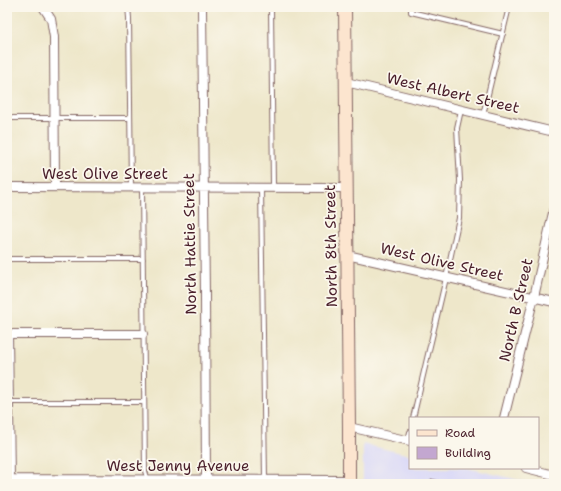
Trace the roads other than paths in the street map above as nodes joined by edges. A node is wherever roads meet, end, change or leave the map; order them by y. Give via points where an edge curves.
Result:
1 (44, 7) edge
2 (128, 7) edge
3 (202, 7) edge
4 (271, 7) edge
5 (345, 7) edge
6 (411, 7) edge
7 (509, 7) edge
8 (503, 34) junction
9 (346, 82) junction
10 (461, 110) junction
11 (483, 115) junction
12 (7, 118) edge
13 (54, 118) junction
14 (130, 118) junction
15 (554, 132) edge
16 (7, 187) edge
17 (55, 187) junction
18 (131, 188) junction
19 (142, 188) junction
20 (204, 188) junction
21 (261, 188) junction
22 (273, 188) junction
23 (346, 188) junction
24 (554, 208) edge
25 (347, 255) junction
26 (7, 259) edge
27 (143, 259) junction
28 (446, 278) junction
29 (534, 297) junction
30 (554, 302) edge
31 (8, 334) edge
32 (143, 334) junction
33 (8, 402) junction
34 (144, 402) junction
35 (413, 417) edge
36 (504, 417) edge
37 (349, 428) junction
38 (409, 438) edge
39 (530, 469) edge
40 (554, 475) edge
41 (8, 479) edge
42 (206, 480) junction
43 (265, 480) junction
44 (68, 482) edge
45 (148, 482) edge
46 (233, 482) edge
47 (349, 482) edge

1 - 13 street via 51,19 54,37
2 - 14 lane
3 - 20 street, North Hattie Street
4 - 22 lane
5 - 9 street, North 8th Street
6 - 8 lane via 411,12
7 - 8 lane
8 - 11 lane
9 - 10 street, West Albert Street
9 - 23 street, North 8th Street
10 - 11 street, West Albert Street
10 - 28 lane via 457,128 459,218
11 - 15 street, West Albert Street
12 - 13 lane
13 - 14 lane
13 - 17 street
14 - 18 lane
16 - 17 street, West Olive Street
17 - 18 street, West Olive Street
18 - 19 street, West Olive Street
19 - 20 street, West Olive Street
19 - 27 lane
20 - 21 street, West Olive Street
20 - 42 street, North Hattie Street
21 - 22 street, West Olive Street
21 - 43 lane
22 - 23 street, West Olive Street
23 - 25 street, North 8th Street
24 - 29 street, North B Street
25 - 28 street, West Olive Street
25 - 37 street, North 8th Street
26 - 27 lane
27 - 32 lane
28 - 29 street, West Olive Street
28 - 35 lane
29 - 30 street, West Olive Street
29 - 36 street, North B Street
31 - 32 street
31 - 33 street
32 - 34 lane
33 - 34 lane
33 - 41 street
34 - 45 lane via 145,471
37 - 38 street
37 - 47 street, North 8th Street
39 - 40 street
41 - 44 street, West Jenny Avenue
42 - 45 street, West Jenny Avenue
42 - 46 street, West Jenny Avenue
43 - 46 street, West Jenny Avenue
43 - 47 street, West Jenny Avenue
44 - 45 street, West Jenny Avenue

